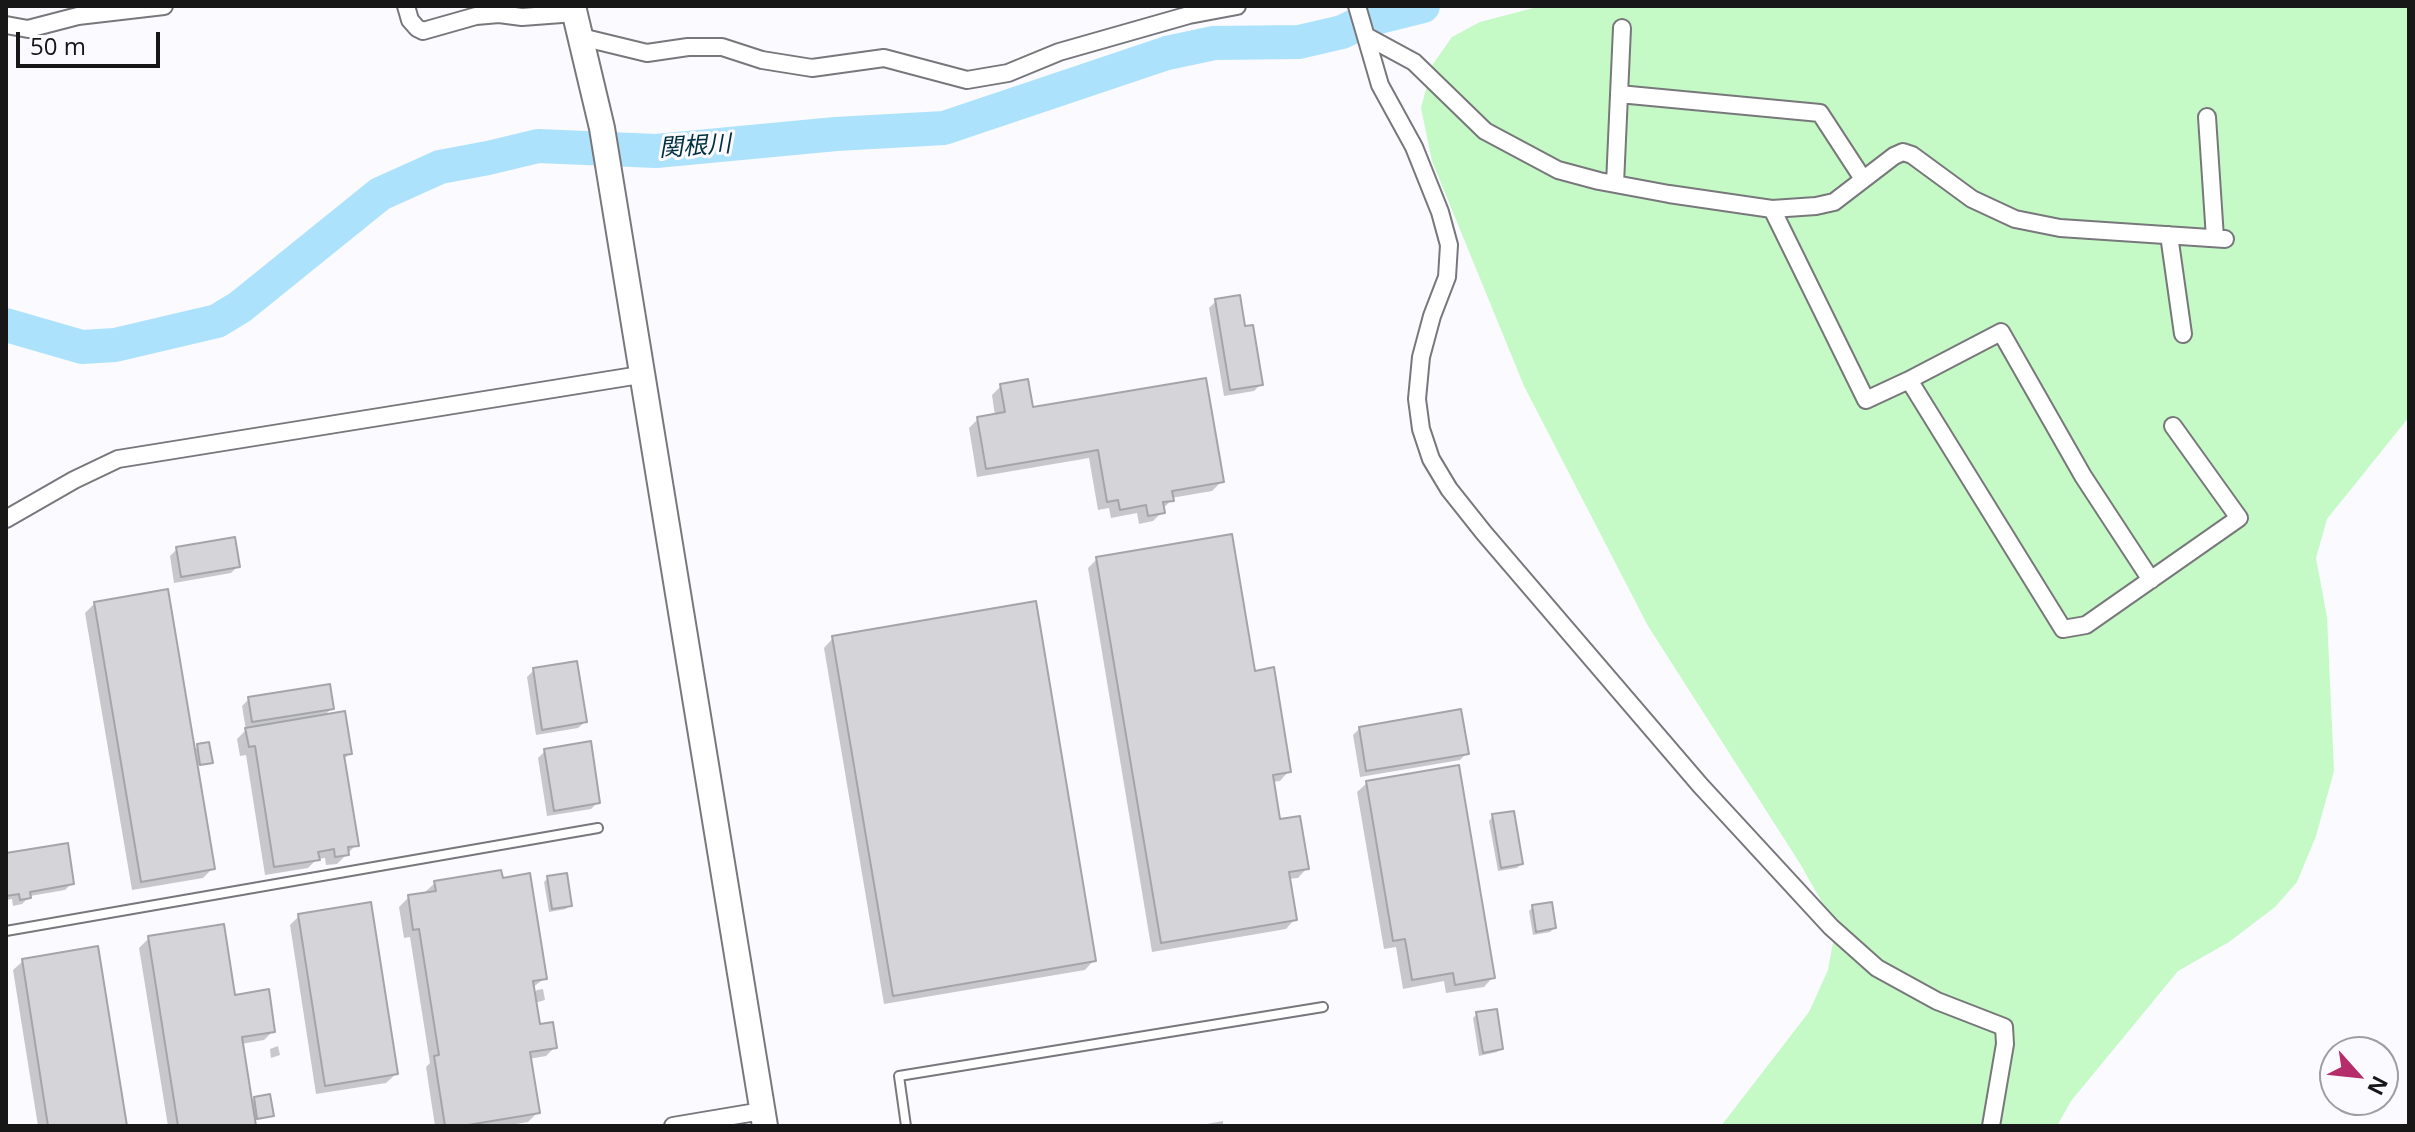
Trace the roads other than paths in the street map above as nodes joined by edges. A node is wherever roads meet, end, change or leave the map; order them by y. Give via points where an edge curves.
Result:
1 (164, 6) edge
2 (406, 6) edge
3 (1237, 6) edge
4 (1357, 6) edge
5 (574, 10) edge
6 (6, 25) edge
7 (1622, 28) dead end
8 (1366, 36) junction
9 (581, 37) junction
10 (1619, 94) junction
11 (2207, 117) dead end
12 (1863, 179) junction
13 (1615, 184) junction
14 (1772, 209) junction
15 (2169, 235) junction
16 (2183, 334) dead end
17 (640, 375) junction
18 (1909, 380) junction
19 (2173, 426) dead end
20 (6, 519) edge
21 (2151, 580) junction
22 (598, 828) dead end
23 (6, 931) edge
24 (1323, 1007) dead end
25 (763, 1119) edge
26 (673, 1126) edge
27 (906, 1126) edge
28 (1991, 1126) edge

1 - 6 street via 78,16 28,29
2 - 5 street via 410,20 423,31 476,16
3 - 9 street via 1059,52 1008,73 967,80 884,58 812,68 722,47 647,53
4 - 8 street
5 - 9 street
7 - 10 street
8 - 13 street via 1414,62 1485,131 1558,170
8 - 28 street via 1380,85 1414,147 1449,245 1447,277 1421,357 1417,399 1421,429 1437,469 1484,533 1700,785 1831,927 1877,968 1937,1001 2004,1027
9 - 17 street via 602,128
10 - 12 street via 1820,113
10 - 13 street
11 - 15 street via 2220,238
12 - 14 street via 1834,202
12 - 15 street via 1903,152 1972,199 2015,219 2060,228
13 - 14 street
14 - 18 street via 1866,400
15 - 16 street
17 - 20 street via 118,459
17 - 25 street
18 - 21 street via 2001,332 2083,476
18 - 21 street via 2063,629 2086,625
19 - 21 street via 2239,518
22 - 23 lane
24 - 27 lane via 899,1076
25 - 26 street

